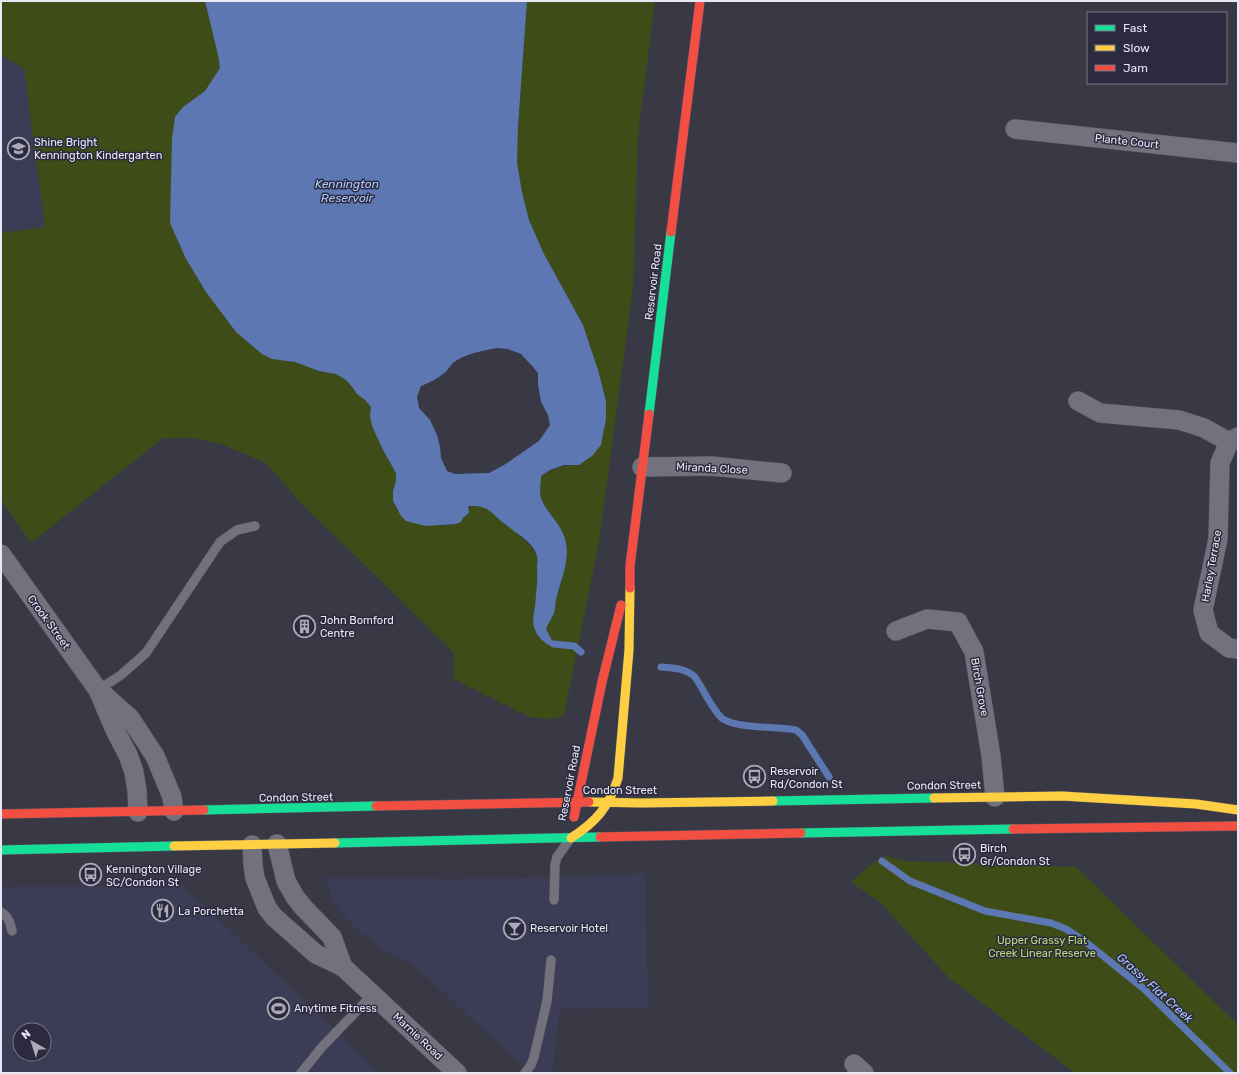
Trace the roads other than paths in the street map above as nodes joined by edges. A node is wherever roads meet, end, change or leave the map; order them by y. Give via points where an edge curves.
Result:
1 (700, 1) edge
2 (1015, 129) dead end
3 (1238, 153) edge
4 (1078, 400) dead end
5 (1233, 439) edge
6 (642, 467) junction
7 (782, 473) dead end
8 (255, 526) dead end
9 (1, 554) edge
10 (630, 566) junction
11 (896, 631) dead end
12 (1238, 649) edge
13 (98, 690) junction
14 (995, 796) junction
15 (577, 802) junction
16 (609, 802) junction
17 (1238, 810) edge
18 (174, 811) junction
19 (138, 812) junction
20 (1, 814) edge
21 (1238, 826) edge
22 (570, 838) junction
23 (274, 839) junction
24 (252, 841) junction
25 (1, 850) edge
26 (554, 900) dead end
27 (1, 912) edge
28 (12, 931) dead end
29 (551, 960) dead end
30 (343, 967) junction
31 (373, 994) junction
32 (301, 1073) edge
33 (457, 1073) edge
34 (525, 1073) edge

1 - 6 main road, Reservoir Road
2 - 3 street, Plante Court
4 - 5 street, Harley Terrace via 1100,413 1179,420
5 - 12 street, Harley Terrace via 1220,463 1218,539 1203,610 1208,633 1229,648
6 - 7 street, Miranda Close via 711,466
6 - 10 main road, Reservoir Road
8 - 13 lane via 237,530 220,542 146,653 125,672
9 - 13 street, Crook Street
10 - 15 main road, Reservoir Road
10 - 16 main road, Reservoir Road via 629,650 621,751 618,778
11 - 14 street, Birch Grove via 927,619 958,622 974,652
13 - 18 street, Crook Street via 130,718 155,756 172,797
13 - 19 street, Crook Street via 134,772
14 - 16 main road, Condon Street
14 - 17 main road, Condon Street via 1062,796 1196,804
15 - 16 main road, Condon Street
15 - 18 main road, Condon Street via 254,813
15 - 22 main road, Reservoir Road
16 - 22 main road, Reservoir Road via 595,821
18 - 19 main road, Condon Street
19 - 20 main road, Condon Street
21 - 22 main road
22 - 23 main road
22 - 26 lane via 557,857
23 - 24 main road
23 - 30 street, Marnie Road via 286,881 303,907 332,937
24 - 25 main road
24 - 30 street, Marnie Road via 255,878 270,912 316,954
27 - 28 lane via 6,915
29 - 34 lane via 547,1001 534,1057
30 - 31 street, Marnie Road
31 - 32 lane
31 - 33 street, Marnie Road

